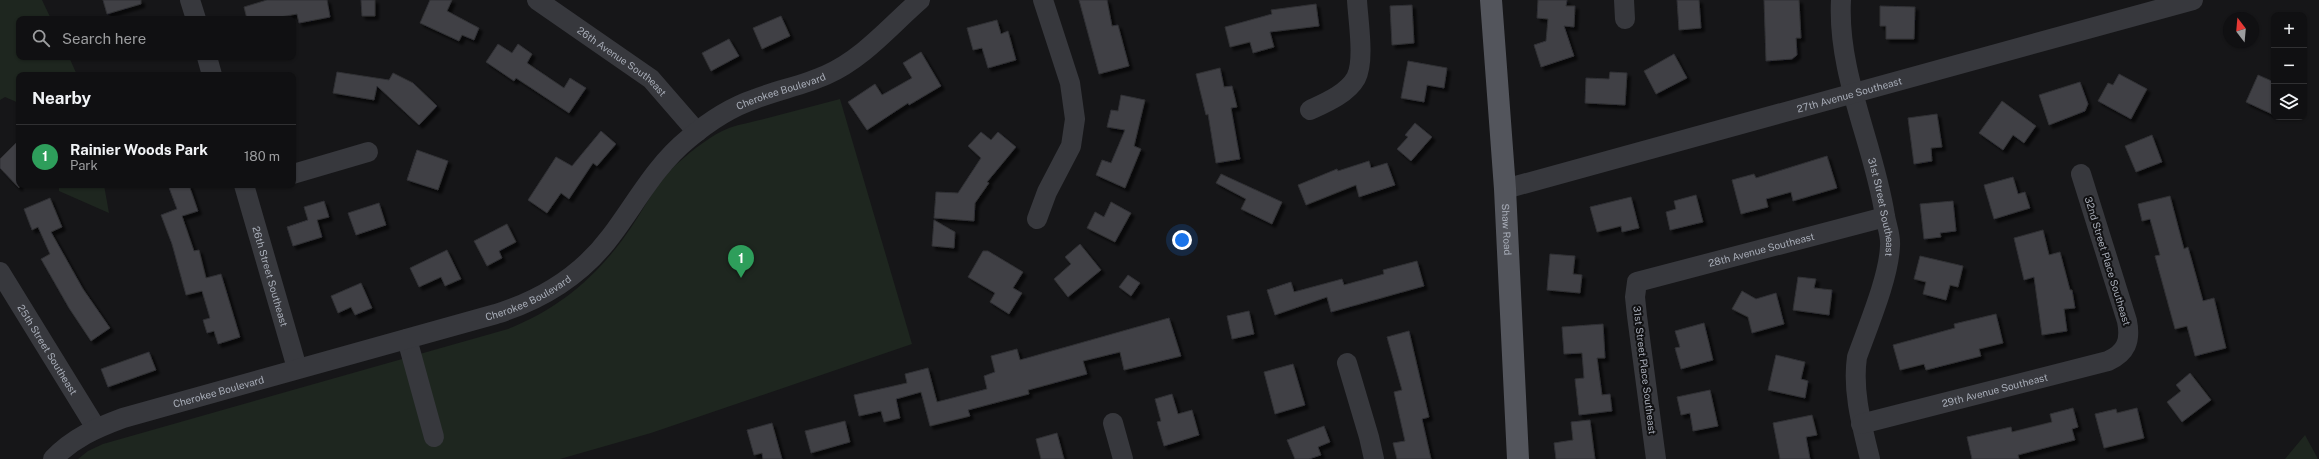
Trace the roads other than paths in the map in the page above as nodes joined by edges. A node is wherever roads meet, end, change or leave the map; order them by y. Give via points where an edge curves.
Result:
1 (190, 0) edge
2 (537, 0) edge
3 (920, 0) edge
4 (1044, 0) edge
5 (1356, 0) edge
6 (1491, 0) edge
7 (1841, 0) edge
8 (2193, 0) edge
9 (195, 16) edge
10 (208, 60) edge
11 (211, 72) edge
12 (1854, 94) junction
13 (1310, 110) dead end
14 (698, 132) junction
15 (368, 152) dead end
16 (296, 173) edge
17 (2081, 174) dead end
18 (249, 188) edge
19 (1504, 189) junction
20 (1885, 217) junction
21 (1037, 219) dead end
22 (0, 272) edge
23 (1637, 282) joint
24 (406, 339) junction
25 (2125, 349) joint
26 (1347, 363) dead end
27 (297, 368) junction
28 (1113, 424) dead end
29 (1861, 424) junction
30 (96, 428) junction
31 (434, 437) dead end
32 (53, 459) edge
33 (1123, 459) edge
34 (1374, 459) edge
35 (1518, 459) edge
36 (1656, 459) edge
37 (1870, 459) edge

1 - 9 street
2 - 14 street, 26th Avenue Southeast via 651,79
3 - 14 street, Cherokee Boulevard via 860,55 826,75 738,105
4 - 21 street via 1070,83 1075,119 1071,146 1047,192
5 - 13 street via 1360,60 1356,78 1342,92
6 - 19 main road, Shaw Road
7 - 12 street, 31st Street Southeast via 1842,38
8 - 12 street, 27th Avenue Southeast
10 - 11 street
12 - 19 street, 27th Avenue Southeast
12 - 20 street, 31st Street Southeast via 1880,188
14 - 24 street, Cherokee Boulevard via 671,154 611,236 574,274 545,294 513,309
15 - 16 street
17 - 25 street, 32nd Street Place Southeast via 2127,322 2129,332
18 - 27 street, 26th Street Southeast
19 - 35 main road, Shaw Road
20 - 23 street, 28th Avenue Southeast
20 - 29 street, 31st Street Southeast via 1890,236 1888,264 1857,357
22 - 30 street, 25th Street Southeast
23 - 36 street, 31st Street Place Southeast via 1635,298
24 - 27 street, Cherokee Boulevard
24 - 31 street
25 - 29 street, 29th Avenue Southeast via 2108,361
26 - 34 street
27 - 30 street, Cherokee Boulevard
28 - 33 street
29 - 37 street, 31st Street Southeast
30 - 32 street, Cherokee Boulevard via 65,446

